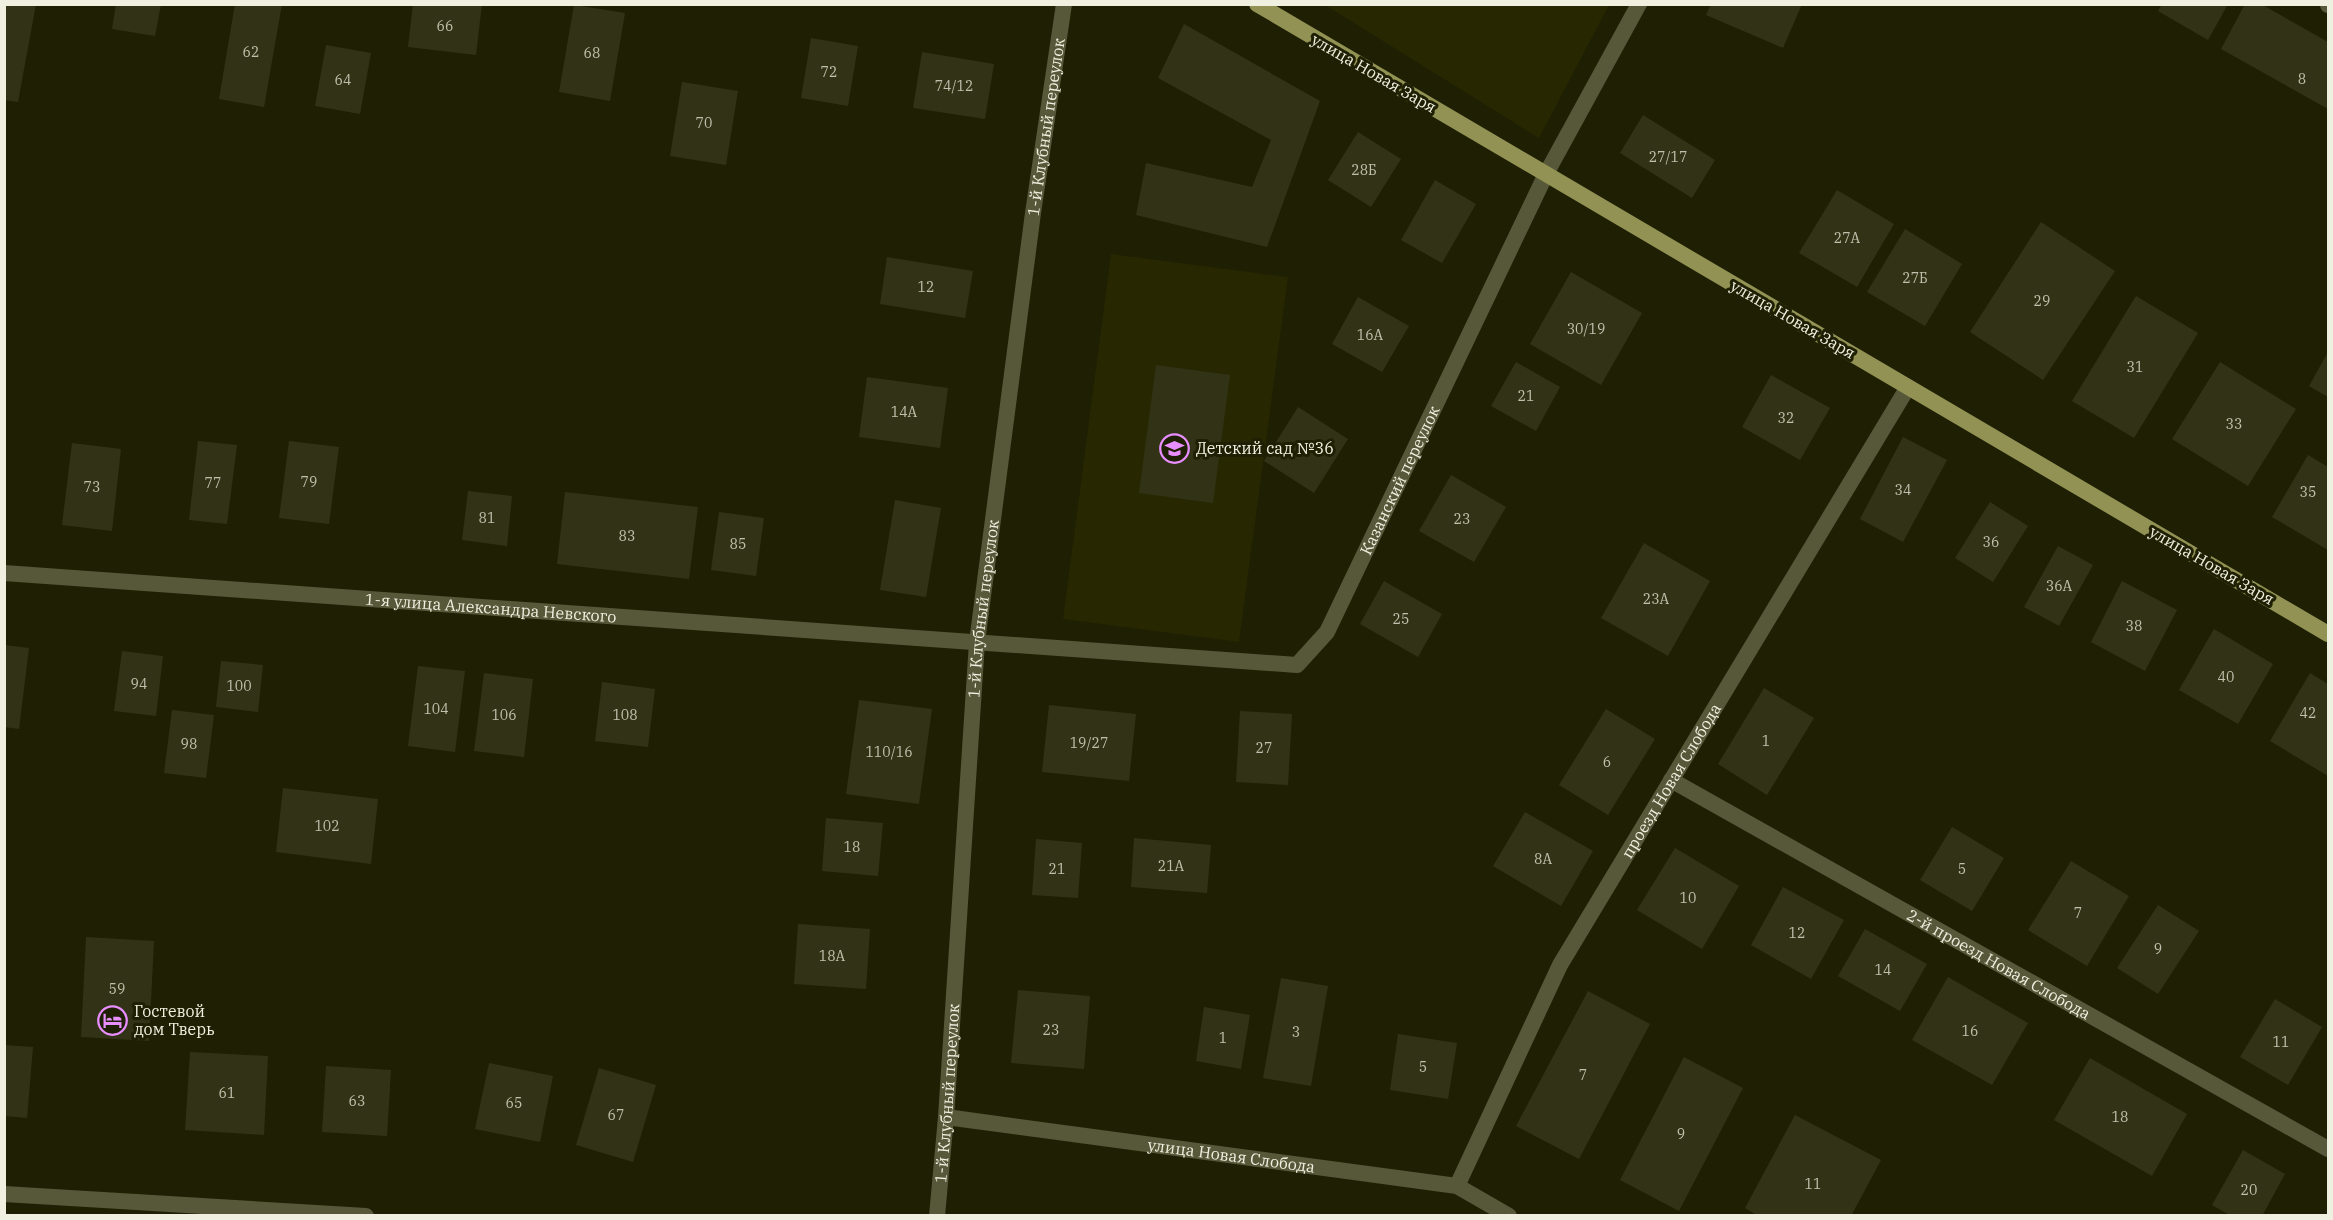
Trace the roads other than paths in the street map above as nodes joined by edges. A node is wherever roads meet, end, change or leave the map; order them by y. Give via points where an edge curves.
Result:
1 (1064, 4) edge
2 (1257, 4) edge
3 (1639, 4) edge
4 (1546, 174) junction
5 (1908, 387) junction
6 (4, 573) edge
7 (2328, 634) edge
8 (977, 642) junction
9 (1671, 780) junction
10 (946, 1117) junction
11 (2328, 1149) edge
12 (1457, 1186) junction
13 (4, 1194) edge
14 (366, 1215) edge
15 (937, 1215) edge
16 (1509, 1215) edge

1 - 8 street, 1-й Клубный переулок
2 - 4 main road, улица Новая Заря
3 - 4 street, Казанский переулок
4 - 5 main road, улица Новая Заря
4 - 8 street, Казанский переулок via 1327,632 1297,665
5 - 7 main road, улица Новая Заря
5 - 9 street, проезд Новая Слобода
6 - 8 street, 1-я улица Александра Невского
8 - 10 street, 1-й Клубный переулок
9 - 11 street, 2-й проезд Новая Слобода
9 - 12 street, проезд Новая Слобода via 1560,965
10 - 12 street, улица Новая Слобода
10 - 15 street, 1-й Клубный переулок
12 - 16 street, улица Новая Слобода
13 - 14 street

